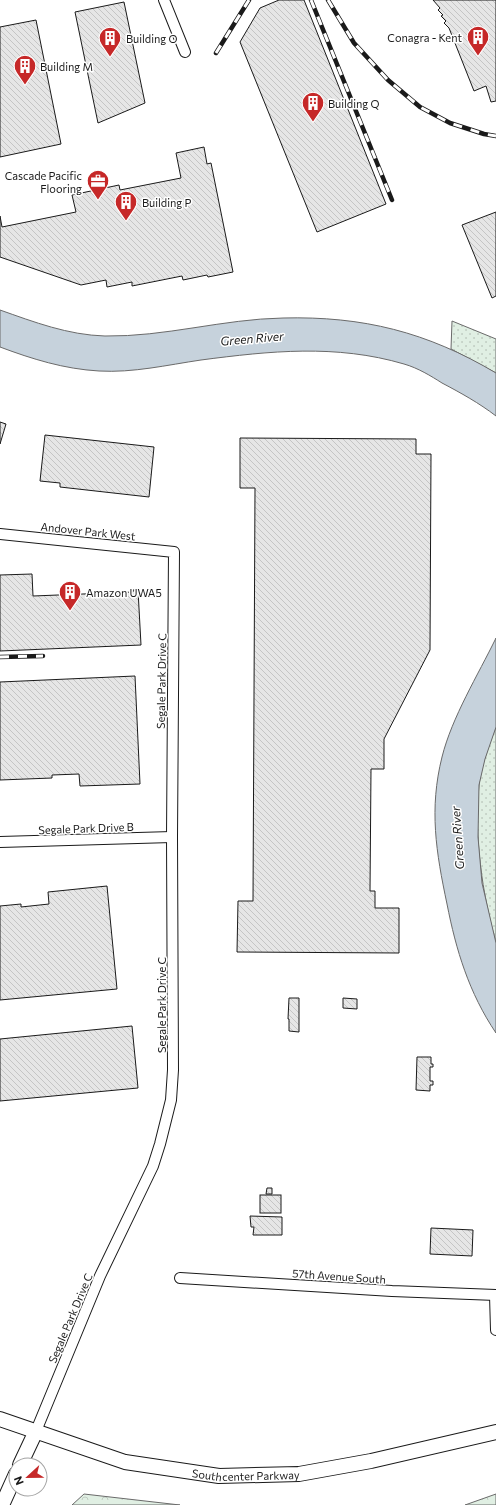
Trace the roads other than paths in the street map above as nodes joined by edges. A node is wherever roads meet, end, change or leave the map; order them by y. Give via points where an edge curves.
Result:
1 (164, 0) edge
2 (185, 52) dead end
3 (0, 534) edge
4 (174, 552) joint
5 (172, 837) junction
6 (0, 842) edge
7 (180, 1278) dead end
8 (496, 1295) edge
9 (496, 1330) edge
10 (0, 1419) edge
11 (36, 1431) junction
12 (496, 1432) edge
13 (24, 1457) edge
14 (8, 1492) edge
15 (2, 1505) edge

1 - 2 street
3 - 4 street, Andover Park West
4 - 5 street, Segale Park Drive C
5 - 6 street, Segale Park Drive B
5 - 11 street, Segale Park Drive C via 173,1070 169,1107 153,1166 100,1276
7 - 8 street, 57th Avenue South
8 - 9 street
10 - 11 main road, Southcenter Parkway
11 - 12 main road, Southcenter Parkway via 125,1462 219,1476 299,1474 371,1461
11 - 13 main road
14 - 15 main road

